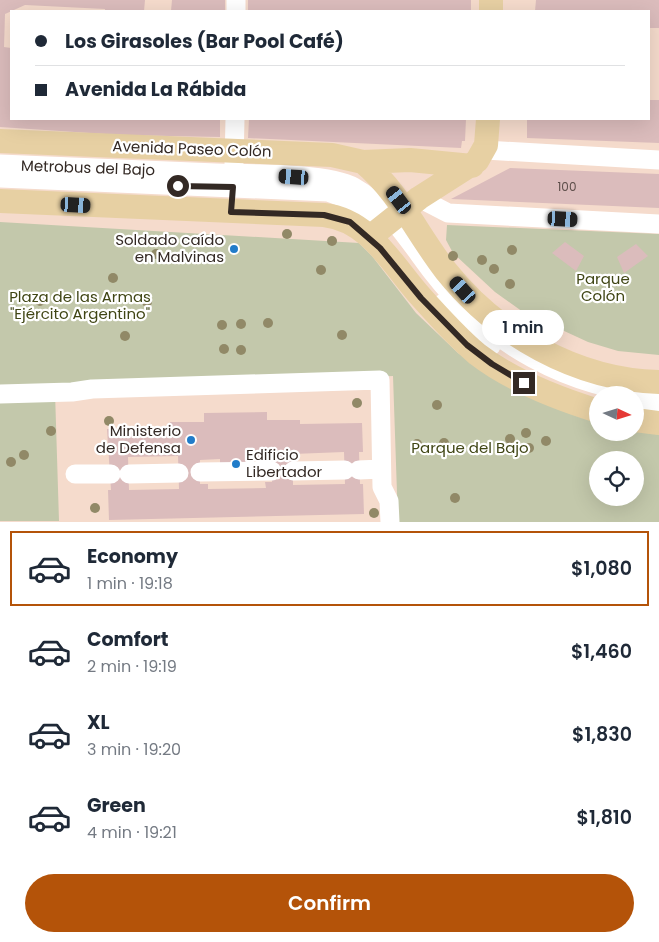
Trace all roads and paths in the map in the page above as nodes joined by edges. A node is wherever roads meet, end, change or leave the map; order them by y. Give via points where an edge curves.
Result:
1 (235, 120) edge
2 (488, 120) edge
3 (0, 141) edge
4 (478, 158) junction
5 (659, 160) edge
6 (363, 162) junction
7 (0, 164) edge
8 (234, 170) junction
9 (0, 178) edge
10 (325, 179) junction
11 (0, 201) edge
12 (231, 212) junction
13 (394, 219) junction
14 (659, 224) edge
15 (659, 382) edge
16 (0, 394) edge
17 (589, 394) edge
18 (659, 395) edge
19 (644, 407) edge
20 (589, 408) edge
21 (659, 408) edge
22 (644, 421) edge
23 (659, 423) edge
24 (382, 469) junction
25 (272, 471) dead end
26 (293, 471) dead end
27 (200, 472) dead end
28 (179, 473) dead end
29 (75, 474) dead end
30 (390, 522) edge

1 - 8 street
2 - 4 main road
3 - 8 main road, Avenida Paseo Colón
4 - 5 street
4 - 6 main road, Avenida Paseo Colón
4 - 13 main road
6 - 8 main road, Avenida Paseo Colón via 332,155
6 - 10 street, Metrobus del Bajo
6 - 13 main road via 387,184
7 - 8 street, Metrobus del Bajo
8 - 9 street, Metrobus del Bajo
8 - 10 street, Metrobus del Bajo
8 - 12 street
8 - 13 street, Metrobus del Bajo via 339,195
10 - 13 street, Metrobus del Bajo via 354,187
11 - 12 main road
12 - 13 main road via 331,216 350,222
13 - 14 street via 448,213
13 - 15 main road via 463,290 528,342 555,358 586,370 623,380
13 - 17 street, Metrobus del Bajo via 405,253 429,289 468,329 499,352 548,380
13 - 18 street, Metrobus del Bajo via 450,294 513,348 549,367 608,388
13 - 20 main road via 421,298 479,355 524,383
16 - 24 street via 72,392 92,388 380,380
19 - 21 street
22 - 23 main road
24 - 26 street
24 - 30 street via 382,487 389,501
25 - 27 street
28 - 29 street

